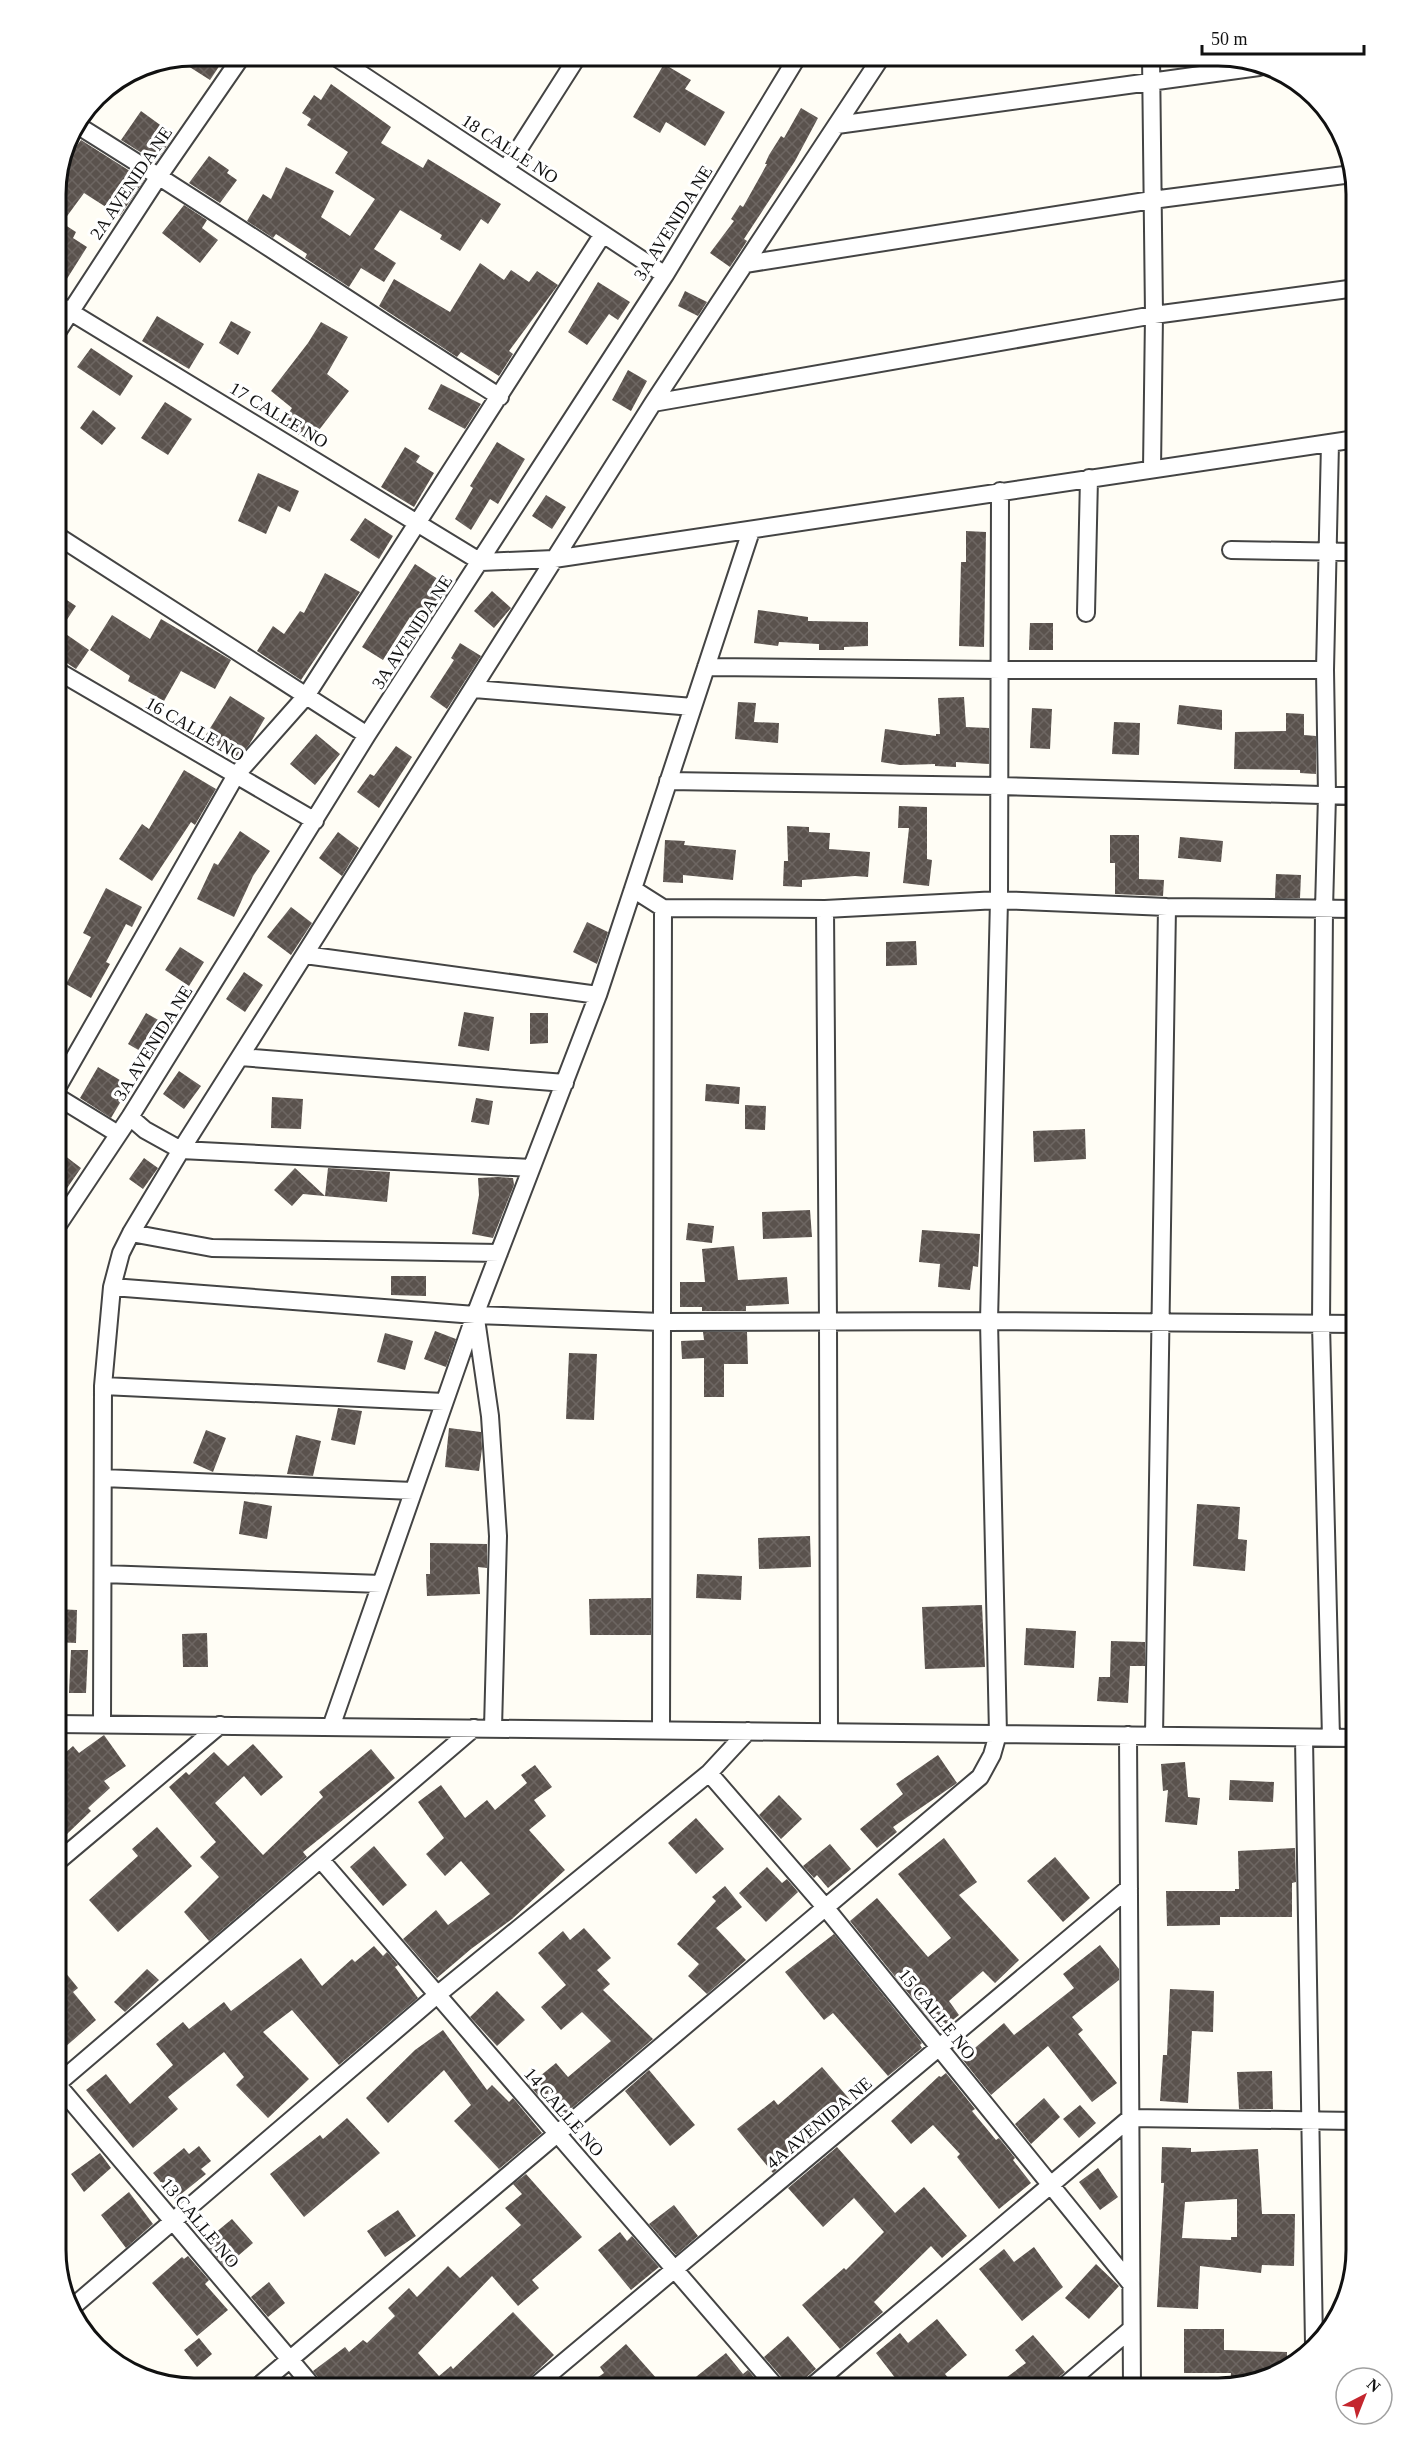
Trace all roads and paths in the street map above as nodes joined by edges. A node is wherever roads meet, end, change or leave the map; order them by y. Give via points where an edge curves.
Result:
1 (235, 66) edge
2 (349, 66) edge
3 (572, 66) edge
4 (792, 66) edge
5 (875, 66) edge
6 (1151, 66) edge
7 (1245, 69) edge
8 (1152, 81) junction
9 (837, 125) junction
10 (83, 129) edge
11 (506, 169) junction
12 (1345, 175) edge
13 (159, 176) junction
14 (1152, 200) junction
15 (603, 234) junction
16 (745, 264) junction
17 (665, 275) junction
18 (1346, 289) edge
19 (66, 303) edge
20 (66, 309) edge
21 (1154, 315) junction
22 (500, 396) junction
23 (653, 403) junction
24 (1346, 440) edge
25 (1330, 442) junction
26 (1152, 469) junction
27 (1089, 478) junction
28 (1000, 491) junction
29 (419, 524) junction
30 (751, 531) junction
31 (66, 541) edge
32 (1231, 550) dead end
33 (1328, 551) junction
34 (1346, 552) edge
35 (554, 559) junction
36 (481, 562) junction
37 (1086, 613) dead end
38 (706, 668) junction
39 (1000, 670) junction
40 (1325, 670) junction
41 (66, 676) edge
42 (474, 689) junction
43 (306, 696) junction
44 (693, 707) junction
45 (367, 735) junction
46 (236, 775) junction
47 (668, 781) junction
48 (999, 786) junction
49 (1327, 795) junction
50 (1346, 796) edge
51 (315, 821) junction
52 (633, 889) junction
53 (999, 900) junction
54 (1167, 907) junction
55 (663, 908) junction
56 (825, 909) junction
57 (1324, 909) junction
58 (1346, 909) edge
59 (305, 955) junction
60 (598, 995) junction
61 (240, 1057) junction
62 (66, 1072) edge
63 (565, 1083) junction
64 (66, 1102) edge
65 (130, 1117) junction
66 (118, 1134) junction
67 (182, 1150) junction
68 (531, 1168) junction
69 (66, 1213) edge
70 (131, 1233) junction
71 (499, 1253) junction
72 (112, 1287) junction
73 (475, 1315) junction
74 (989, 1321) junction
75 (662, 1322) junction
76 (828, 1322) junction
77 (1159, 1322) junction
78 (1321, 1323) junction
79 (1346, 1324) edge
80 (103, 1386) junction
81 (444, 1402) junction
82 (103, 1478) junction
83 (413, 1491) junction
84 (104, 1575) junction
85 (381, 1584) junction
86 (66, 1724) edge
87 (102, 1724) junction
88 (220, 1725) junction
89 (331, 1726) junction
90 (474, 1728) junction
91 (494, 1728) junction
92 (661, 1730) junction
93 (748, 1731) junction
94 (829, 1732) junction
95 (998, 1734) junction
96 (1128, 1736) junction
97 (1154, 1736) junction
98 (1304, 1738) junction
99 (1331, 1738) junction
100 (1346, 1738) edge
101 (709, 1773) junction
102 (66, 1855) edge
103 (321, 1860) junction
104 (1129, 1888) junction
105 (825, 1907) junction
106 (437, 1995) junction
107 (939, 2047) junction
108 (66, 2076) edge
109 (66, 2096) edge
110 (1130, 2118) junction
111 (1311, 2121) junction
112 (1346, 2121) edge
113 (557, 2134) junction
114 (1050, 2185) junction
115 (173, 2221) junction
116 (675, 2270) junction
117 (1131, 2284) junction
118 (77, 2303) edge
119 (1131, 2329) junction
120 (1314, 2335) edge
121 (290, 2360) junction
122 (268, 2378) edge
123 (305, 2378) edge
124 (545, 2378) edge
125 (768, 2378) edge
126 (822, 2378) edge
127 (1074, 2378) edge
128 (1132, 2378) edge

1 - 13 street, 2A AVENIDA NE
2 - 11 street, 18 CALLE NO
3 - 11 street
4 - 17 street, 3A AVENIDA NE
5 - 9 street
6 - 8 street
7 - 8 street
8 - 9 street
8 - 14 street
9 - 16 street
10 - 13 street
11 - 15 street, 18 CALLE NO
12 - 14 street
13 - 19 street, 2A AVENIDA NE
13 - 22 street
14 - 16 street
14 - 21 street
15 - 17 street, 18 CALLE NO
15 - 22 street
16 - 23 street
17 - 36 street, 3A AVENIDA NE
18 - 21 street
20 - 29 street, 17 CALLE NO
21 - 23 street
21 - 26 street
22 - 29 street
23 - 35 street
24 - 25 street
25 - 26 street
25 - 33 street
26 - 27 street
27 - 28 street
27 - 37 street
28 - 30 street
28 - 39 street
29 - 36 street, 17 CALLE NO
29 - 43 street
30 - 35 street
30 - 38 street
31 - 43 street
32 - 33 street
33 - 34 street
33 - 40 street
35 - 36 street
35 - 42 street
36 - 45 street, 3A AVENIDA NE
38 - 39 street
38 - 44 street
39 - 40 street
39 - 48 street
40 - 49 street
41 - 46 street, 16 CALLE NO
42 - 44 street
42 - 59 street
43 - 45 street
43 - 46 street
44 - 47 street
45 - 51 street, 3A AVENIDA NE
46 - 51 street, 16 CALLE NO
46 - 62 street
47 - 48 street
47 - 52 street
48 - 49 street
48 - 53 street
49 - 50 street
49 - 57 street
51 - 65 street, 3A AVENIDA NE
52 - 55 street
52 - 60 street
53 - 54 street
53 - 56 street
53 - 74 street
54 - 57 street
54 - 77 street
55 - 56 street
55 - 75 street
56 - 76 street
57 - 58 street
57 - 78 street
59 - 60 street
59 - 61 street
60 - 63 street
61 - 63 street
61 - 67 street
63 - 68 street
64 - 66 street
65 - 66 street, 3A AVENIDA NE
65 - 67 street
66 - 69 street, 3A AVENIDA NE
67 - 68 street
67 - 70 street
68 - 71 street
70 - 71 street via 212,1248
70 - 72 street
71 - 73 street
72 - 73 street
72 - 80 street
73 - 75 street
73 - 81 street
73 - 91 street via 490,1416 498,1536
74 - 76 street
74 - 77 street
74 - 95 street
75 - 76 street
75 - 92 street
76 - 94 street
77 - 78 street
77 - 97 street
78 - 79 street
78 - 99 street
80 - 81 street
80 - 82 street
81 - 83 street
82 - 83 street
82 - 84 street
83 - 85 street
84 - 85 street
84 - 87 street
85 - 89 street
86 - 87 street
87 - 88 street
88 - 89 street
88 - 102 street
89 - 90 street
90 - 91 street
90 - 103 street
91 - 92 street
92 - 93 street
93 - 94 street
93 - 101 street
94 - 95 street
95 - 96 street
95 - 105 street via 993,1755 980,1777
96 - 97 street
96 - 104 street
97 - 98 street
98 - 99 street
98 - 111 street
99 - 100 street
101 - 105 street, 15 CALLE NO
101 - 106 street
103 - 106 street, 14 CALLE NO
103 - 108 street
104 - 107 street, 4A AVENIDA NE
104 - 110 street
105 - 107 street, 15 CALLE NO
105 - 113 street
106 - 113 street, 14 CALLE NO
106 - 115 street
107 - 114 street, 15 CALLE NO
107 - 116 street, 4A AVENIDA NE
109 - 115 street, 13 CALLE NO
110 - 111 street
110 - 114 street
110 - 117 street
111 - 112 street
111 - 120 street
113 - 116 street, 14 CALLE NO
113 - 121 street
114 - 117 street, 15 CALLE NO
114 - 126 street
115 - 118 street
115 - 121 street, 13 CALLE NO
116 - 124 street, 4A AVENIDA NE
116 - 125 street, 14 CALLE NO
117 - 119 street
119 - 127 street
119 - 128 street
121 - 122 street
121 - 123 street, 13 CALLE NO

